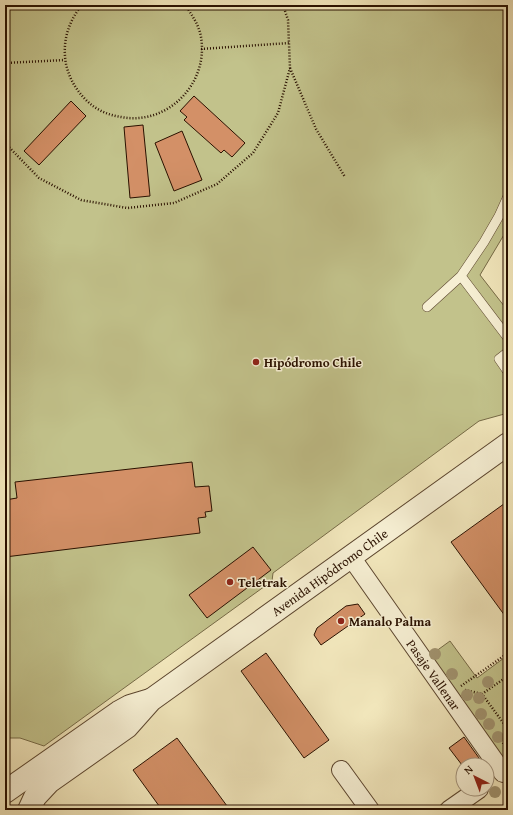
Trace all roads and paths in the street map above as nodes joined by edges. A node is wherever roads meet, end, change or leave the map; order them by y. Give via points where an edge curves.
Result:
1 (82, 5) edge
2 (185, 5) edge
3 (283, 5) edge
4 (289, 43) junction
5 (201, 49) junction
6 (65, 60) junction
7 (5, 63) edge
8 (290, 68) junction
9 (5, 143) edge
10 (345, 177) dead end
11 (508, 196) edge
12 (461, 276) junction
13 (427, 307) dead end
14 (508, 338) edge
15 (508, 352) edge
16 (508, 372) edge
17 (508, 444) edge
18 (351, 557) junction
19 (508, 653) edge
20 (508, 676) edge
21 (482, 694) junction
22 (151, 700) junction
23 (508, 727) edge
24 (341, 770) dead end
25 (505, 771) edge
26 (495, 778) edge
27 (5, 792) edge
28 (468, 797) edge
29 (29, 810) edge
30 (370, 810) edge
31 (449, 810) edge

1 - 6 path via 74,14 66,33
2 - 5 path via 194,17 201,37
3 - 4 path via 288,20
4 - 5 path
4 - 8 path
5 - 6 path via 202,58 196,78 185,95 170,109 151,117 130,119 110,115 92,106 77,91
6 - 7 path
8 - 9 path via 278,113 253,153 217,184 174,203 127,208 81,200 39,178
8 - 10 path via 316,129
11 - 12 lane via 484,242
12 - 13 lane
12 - 14 lane
15 - 16 lane via 499,359
17 - 18 street, Avenida Hipódromo Chile
18 - 22 street, Avenida Hipódromo Chile
18 - 25 street, Pasaje Vallenar
19 - 21 path via 458,688
20 - 21 path
21 - 23 path
22 - 27 street, Avenida Hipódromo Chile via 119,712
22 - 29 street, Avenida Hipódromo Chile via 127,726 49,782 35,797
24 - 30 street
25 - 26 street
28 - 31 street

